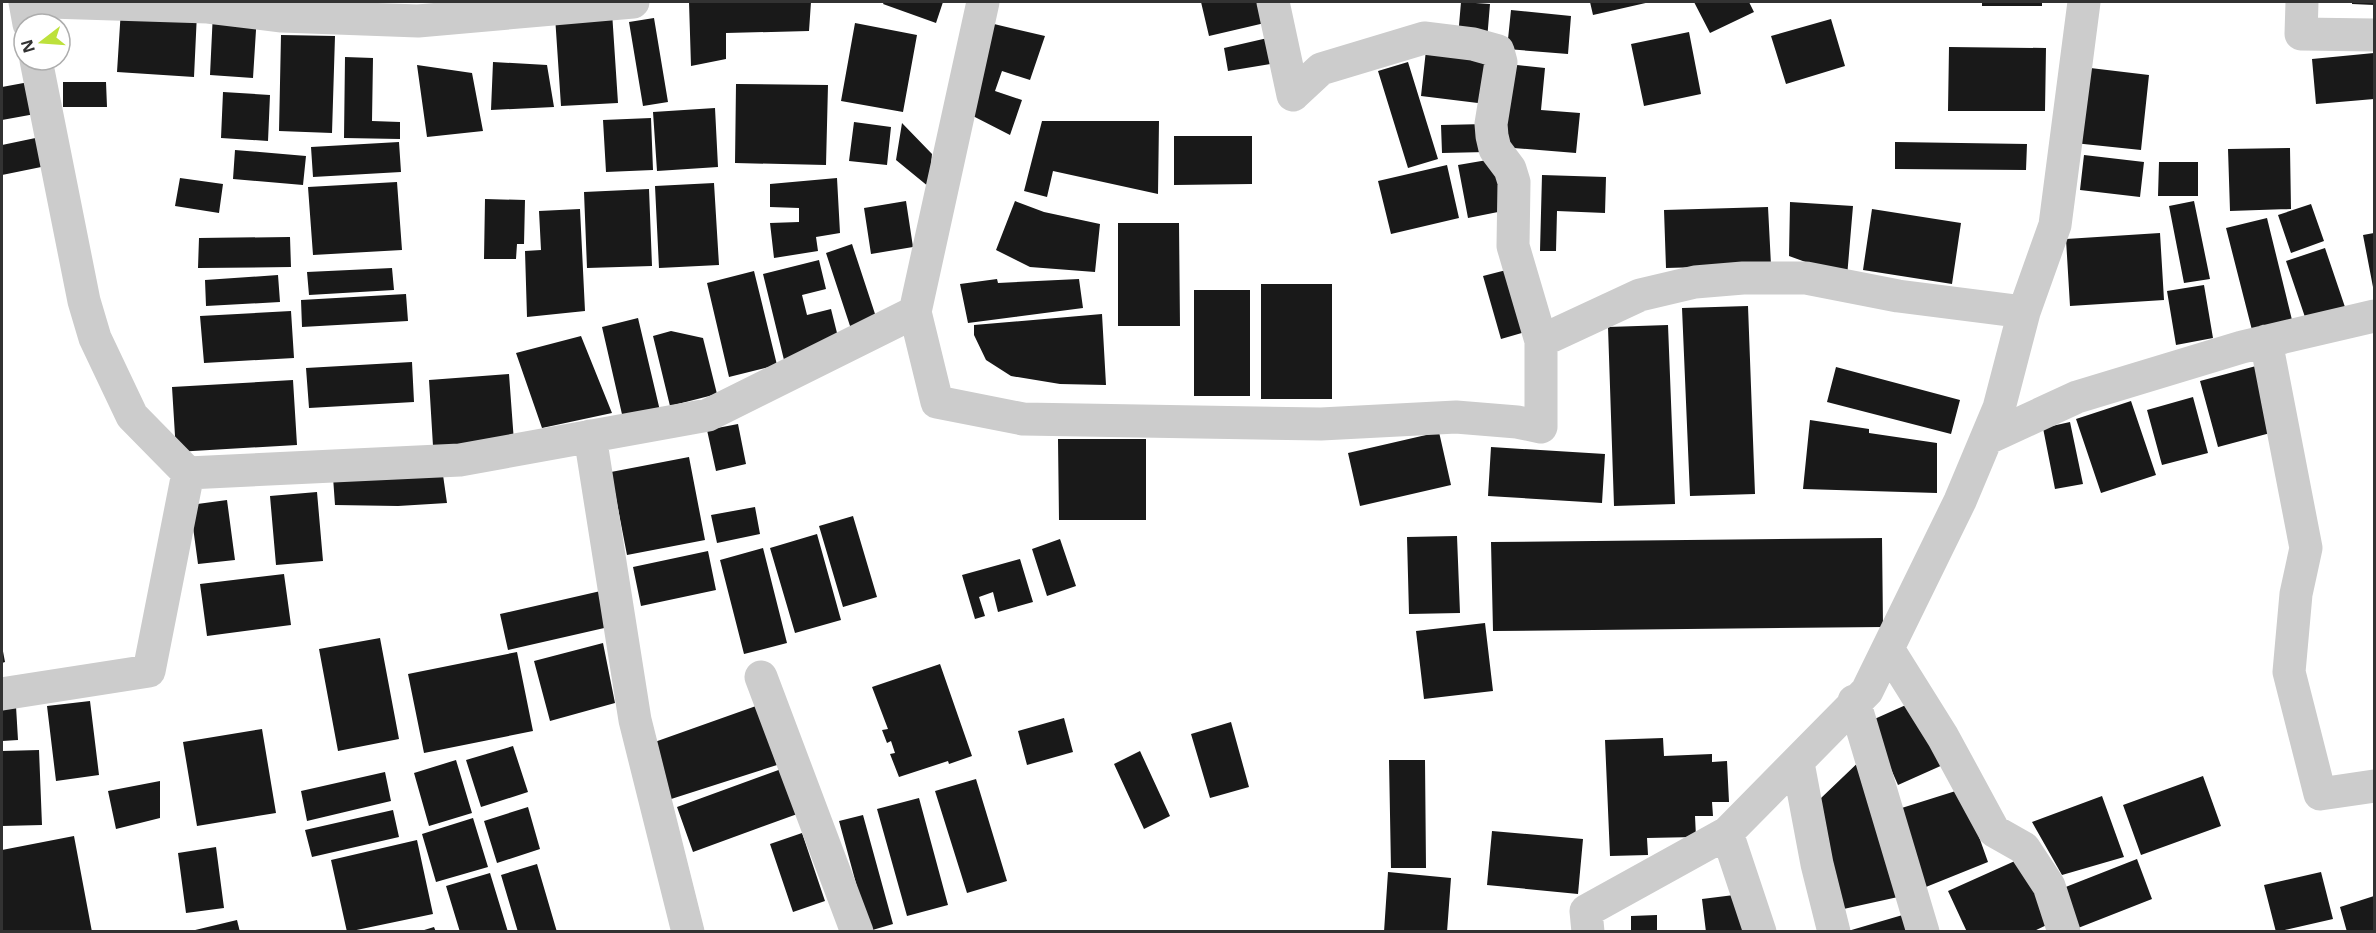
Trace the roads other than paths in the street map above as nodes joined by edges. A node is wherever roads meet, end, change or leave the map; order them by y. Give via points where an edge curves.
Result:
1 (50, 2) edge
2 (633, 2) edge
3 (983, 2) edge
4 (1273, 2) edge
5 (2084, 2) edge
6 (2302, 2) edge
7 (2374, 35) edge
8 (38, 72) edge
9 (915, 312) junction
10 (2024, 312) junction
11 (2374, 316) edge
12 (1541, 341) junction
13 (2266, 341) junction
14 (590, 436) junction
15 (1986, 439) junction
16 (188, 473) junction
17 (1888, 649) junction
18 (761, 677) dead end
19 (2, 694) edge
20 (1854, 701) junction
21 (1798, 763) junction
22 (2374, 786) edge
23 (1727, 833) junction
24 (688, 932) edge
25 (857, 932) edge
26 (1588, 932) edge
27 (1760, 932) edge
28 (1834, 932) edge
29 (1923, 932) edge
30 (2064, 932) edge

1 - 2 street via 208,7 282,16 418,21
3 - 9 street
4 - 12 street via 1293,95 1322,69 1424,38 1498,51 1501,62 1492,136 1514,182 1514,246
5 - 10 street via 2055,225
6 - 7 street via 2301,34
8 - 16 street via 84,301 95,338 132,416
9 - 12 street via 937,402 1023,419 1321,424 1456,417 1541,427
9 - 14 street via 708,415
10 - 12 street via 1898,296 1806,278 1743,278 1695,282 1640,295
10 - 15 street via 1999,408
11 - 13 street
13 - 15 street via 2077,397
13 - 22 street via 2306,548 2296,594 2289,672 2312,769 2320,794
14 - 16 street via 460,460
14 - 24 street via 635,720
15 - 17 street
16 - 19 street via 149,671
17 - 20 street via 1867,691
17 - 30 street via 1943,737 1994,831 2024,848 2049,886
18 - 25 street
20 - 21 street
20 - 29 street
21 - 23 street
21 - 28 street
23 - 26 street via 1586,911
23 - 27 street

